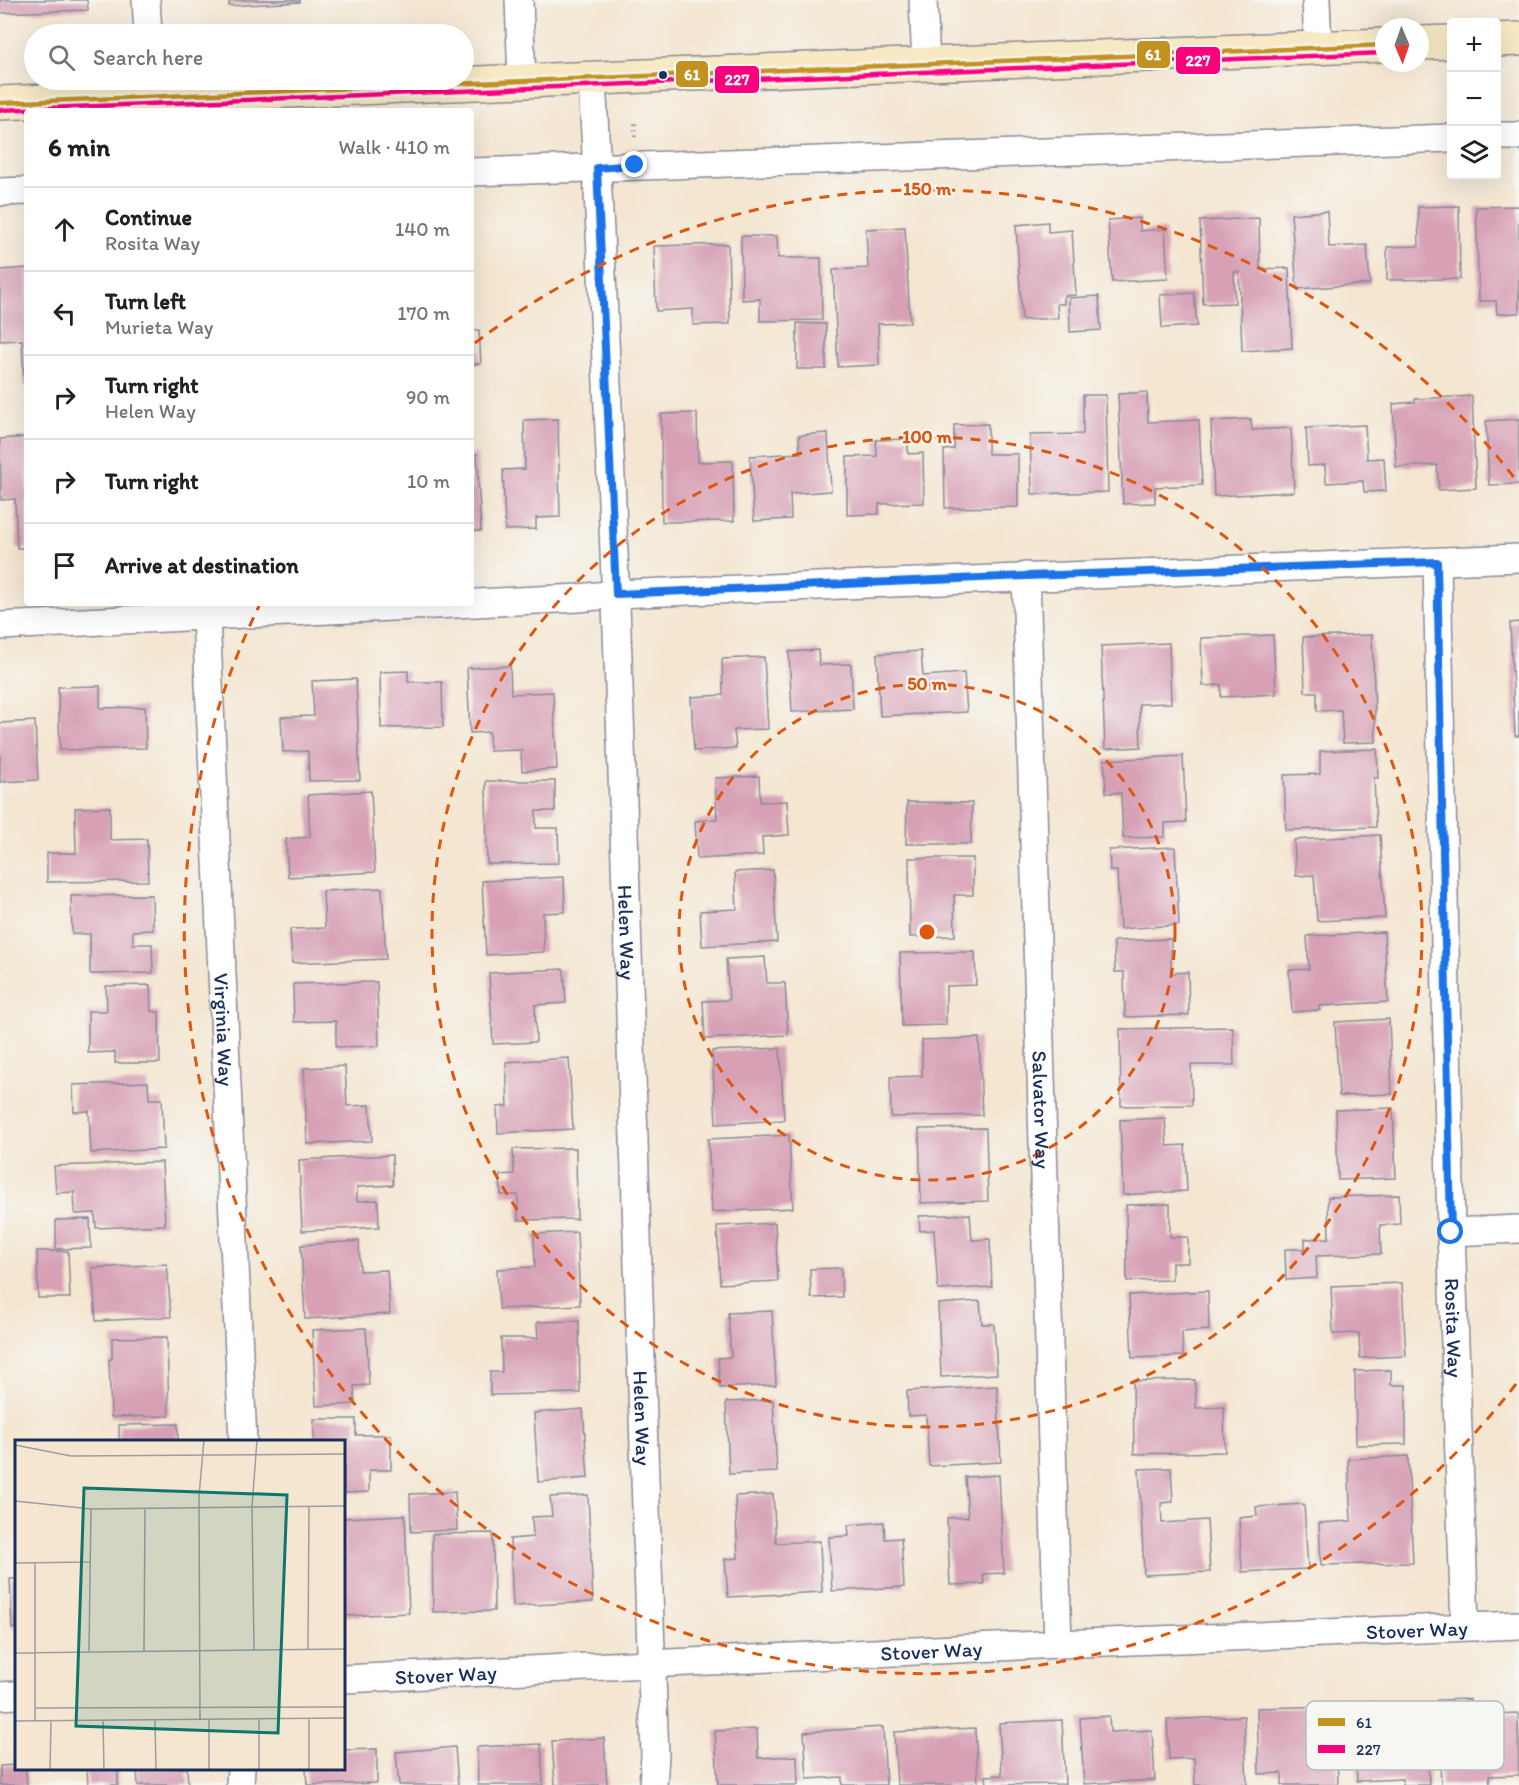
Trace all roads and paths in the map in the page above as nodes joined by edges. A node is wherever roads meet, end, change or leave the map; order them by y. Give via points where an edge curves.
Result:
1 (146, 0) edge
2 (519, 0) edge
3 (923, 0) edge
4 (1316, 0) edge
5 (147, 24) edge
6 (1519, 39) edge
7 (1501, 40) edge
8 (1447, 42) edge
9 (1429, 43) edge
10 (1375, 45) edge
11 (1318, 47) junction
12 (926, 64) junction
13 (592, 79) junction
14 (522, 81) junction
15 (474, 82) edge
16 (130, 90) edge
17 (0, 103) edge
18 (1501, 136) edge
19 (1519, 136) edge
20 (1447, 138) edge
21 (597, 168) junction
22 (474, 172) edge
23 (24, 191) edge
24 (0, 192) edge
25 (1519, 558) edge
26 (1437, 562) junction
27 (1026, 576) junction
28 (616, 594) junction
29 (474, 603) edge
30 (413, 606) edge
31 (206, 616) junction
32 (0, 626) edge
33 (1519, 1229) edge
34 (1451, 1232) junction
35 (243, 1440) edge
36 (1519, 1625) edge
37 (1466, 1626) junction
38 (1058, 1644) junction
39 (651, 1664) junction
40 (345, 1679) edge
41 (15, 1695) edge
42 (0, 1696) edge
43 (241, 1770) edge
44 (240, 1785) edge
45 (653, 1785) edge

1 - 5 street
2 - 14 street
3 - 12 street
4 - 11 street
6 - 7 main road
8 - 9 main road
10 - 11 main road
11 - 12 main road
12 - 13 main road
13 - 14 main road
13 - 21 street, Helen Way
14 - 15 main road
16 - 17 main road
18 - 19 street
20 - 21 street
21 - 22 street
21 - 28 street, Helen Way
23 - 24 street
25 - 26 street
26 - 27 street
26 - 34 street, Rosita Way
27 - 28 street
27 - 38 street, Salvator Way
28 - 29 street
28 - 39 street, Helen Way
30 - 31 street
31 - 32 street
31 - 35 street, Virginia Way
33 - 34 street
34 - 37 street, Rosita Way
36 - 37 street, Stover Way
37 - 38 street, Stover Way
38 - 39 street, Stover Way
39 - 40 street, Stover Way
39 - 45 street, Helen Way
41 - 42 street
43 - 44 street

